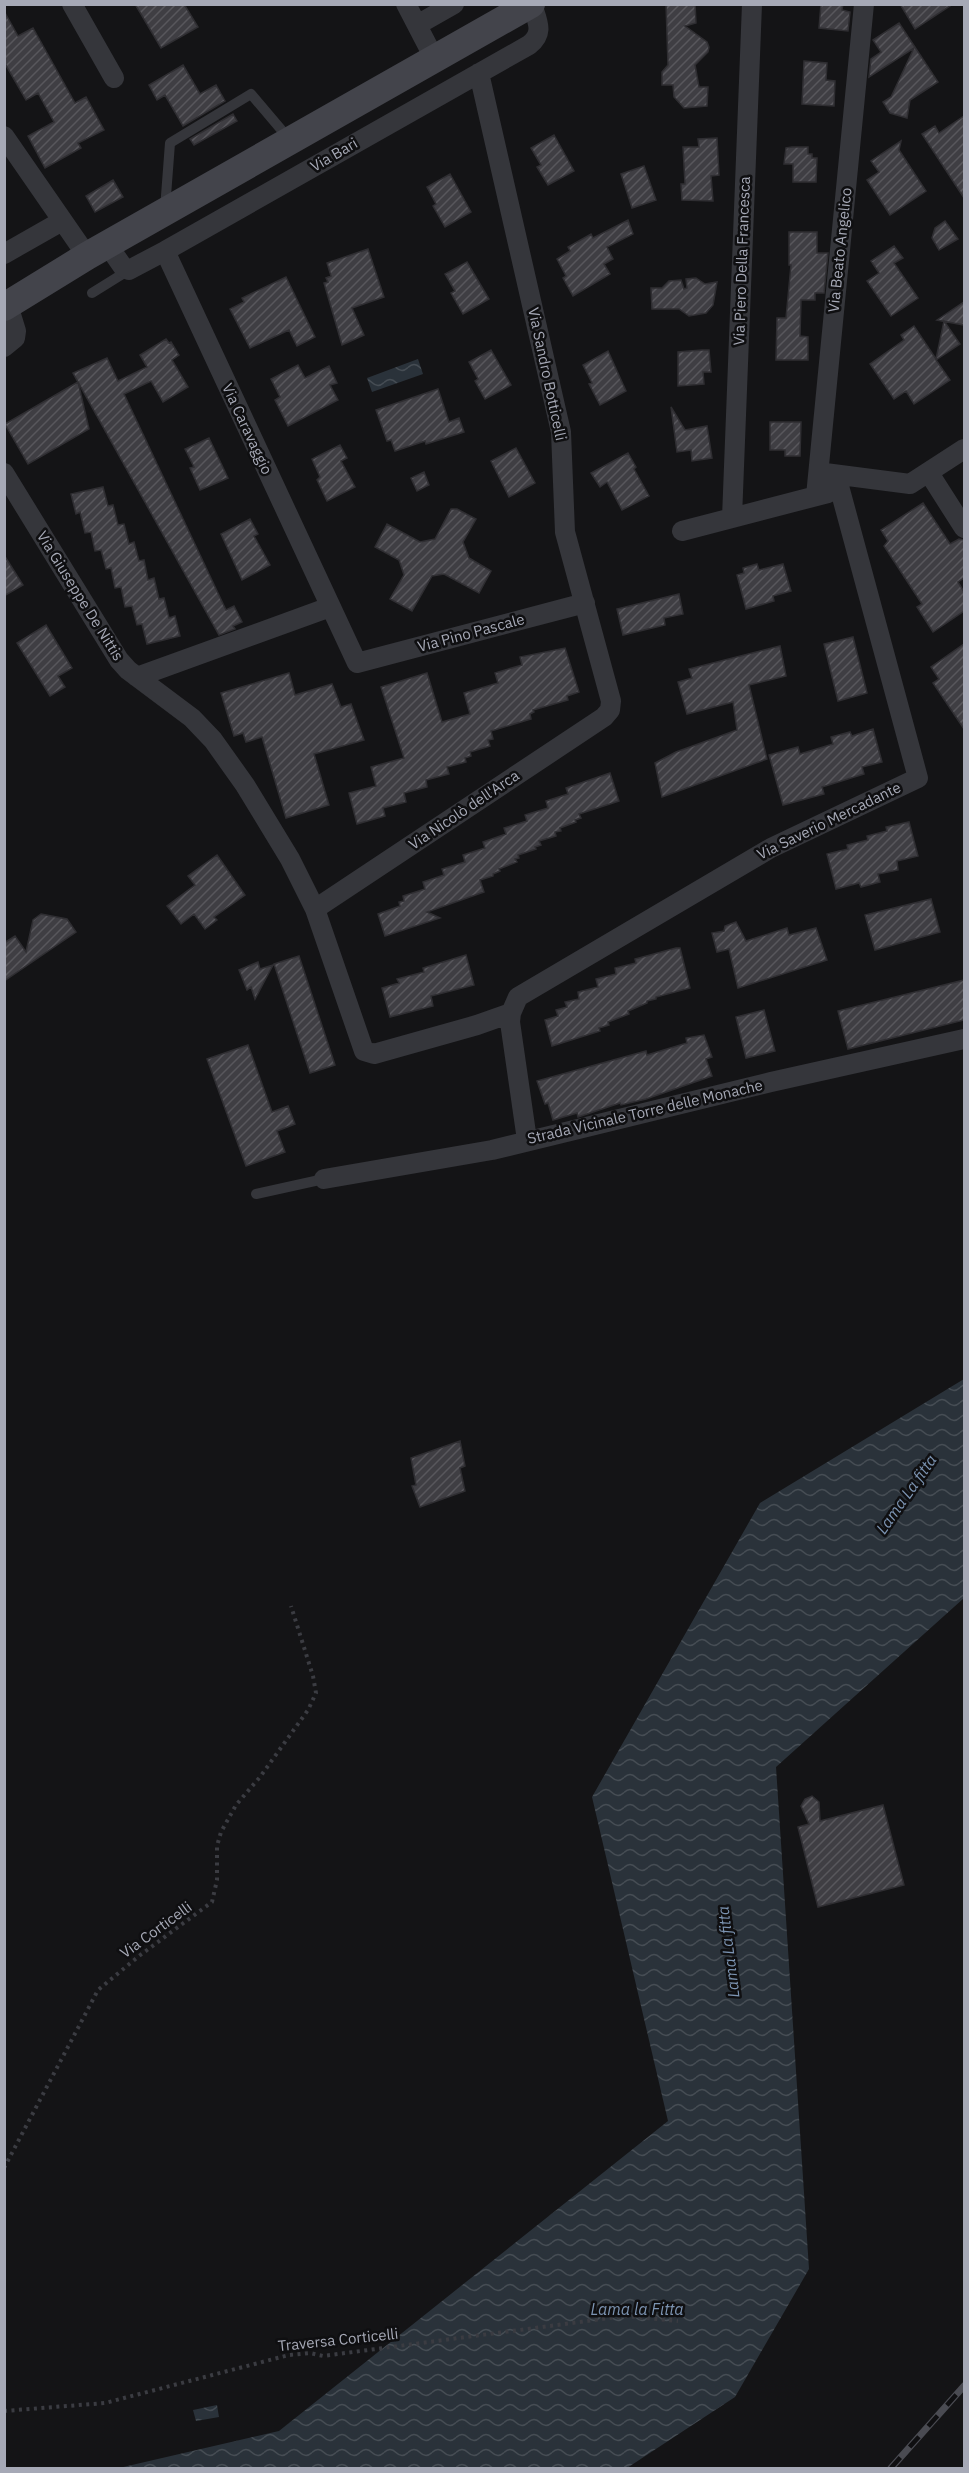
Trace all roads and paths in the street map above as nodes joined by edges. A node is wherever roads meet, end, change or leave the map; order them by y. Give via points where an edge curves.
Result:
1 (72, 4) edge
2 (406, 4) edge
3 (454, 4) edge
4 (532, 4) edge
5 (752, 4) edge
6 (864, 4) edge
7 (417, 25) junction
8 (434, 58) junction
9 (479, 73) junction
10 (114, 78) dead end
11 (4, 136) edge
12 (291, 140) junction
13 (165, 212) junction
14 (62, 221) junction
15 (97, 250) junction
16 (165, 251) junction
17 (4, 254) edge
18 (129, 270) junction
19 (92, 293) dead end
20 (6, 306) edge
21 (4, 347) edge
22 (964, 449) edge
23 (4, 473) edge
24 (929, 473) junction
25 (832, 479) junction
26 (732, 518) junction
27 (964, 528) edge
28 (682, 531) dead end
29 (585, 603) junction
30 (330, 607) junction
31 (357, 663) joint
32 (137, 677) junction
33 (610, 710) joint
34 (315, 909) junction
35 (511, 1013) junction
36 (964, 1039) edge
37 (527, 1140) junction
38 (324, 1179) joint
39 (256, 1194) dead end
40 (291, 1606) dead end
41 (4, 2168) edge
42 (678, 2321) dead end
43 (4, 2411) edge

1 - 10 street
2 - 7 street
3 - 7 street
4 - 8 main road, Via Bari
4 - 9 street, Via Bari via 537,39
5 - 26 street, Via Piero Della Francesca
6 - 25 street, Via Beato Angelico
7 - 8 street
8 - 12 main road, Via Bari
9 - 16 street, Via Bari
9 - 29 street, Via Sandro Botticelli via 561,432 566,532
11 - 14 street
12 - 13 main road, Via Bari
12 - 13 lane via 251,94 170,143
13 - 15 main road, Via Bari
14 - 15 street
14 - 17 street
15 - 18 street
15 - 20 main road, Via Bari
16 - 18 street, Via Bari
16 - 30 street, Via Caravaggio
18 - 19 lane
20 - 21 street, Via Bari via 16,331 15,338
22 - 24 street
23 - 32 street, Via Giuseppe De Nittis via 119,660
24 - 25 street via 910,484
24 - 27 street
25 - 26 street, Via Beato Angelico via 816,496
25 - 35 street, Via Saverio Mercadante via 918,778 759,854 525,991
26 - 28 street
29 - 31 street, Via Pino Pascale
29 - 33 street, Via Sandro Botticelli via 611,701
30 - 31 street, Via Caravaggio
30 - 32 street
32 - 34 street, Via Giuseppe De Nittis via 170,699 213,740 233,766 290,859
33 - 34 street, Via Nicolò dell'Arca
34 - 35 street via 360,1046 368,1054
35 - 37 street
36 - 37 street, Strada Vicinale Torre delle Monache
37 - 38 street, Strada Vicinale Torre delle Monache via 462,1156
38 - 39 lane
40 - 41 path, Via Corticelli via 316,1693 221,1832 212,1902 98,1990
42 - 43 path, Traversa Corticelli via 625,2316 323,2355 289,2355 105,2403

